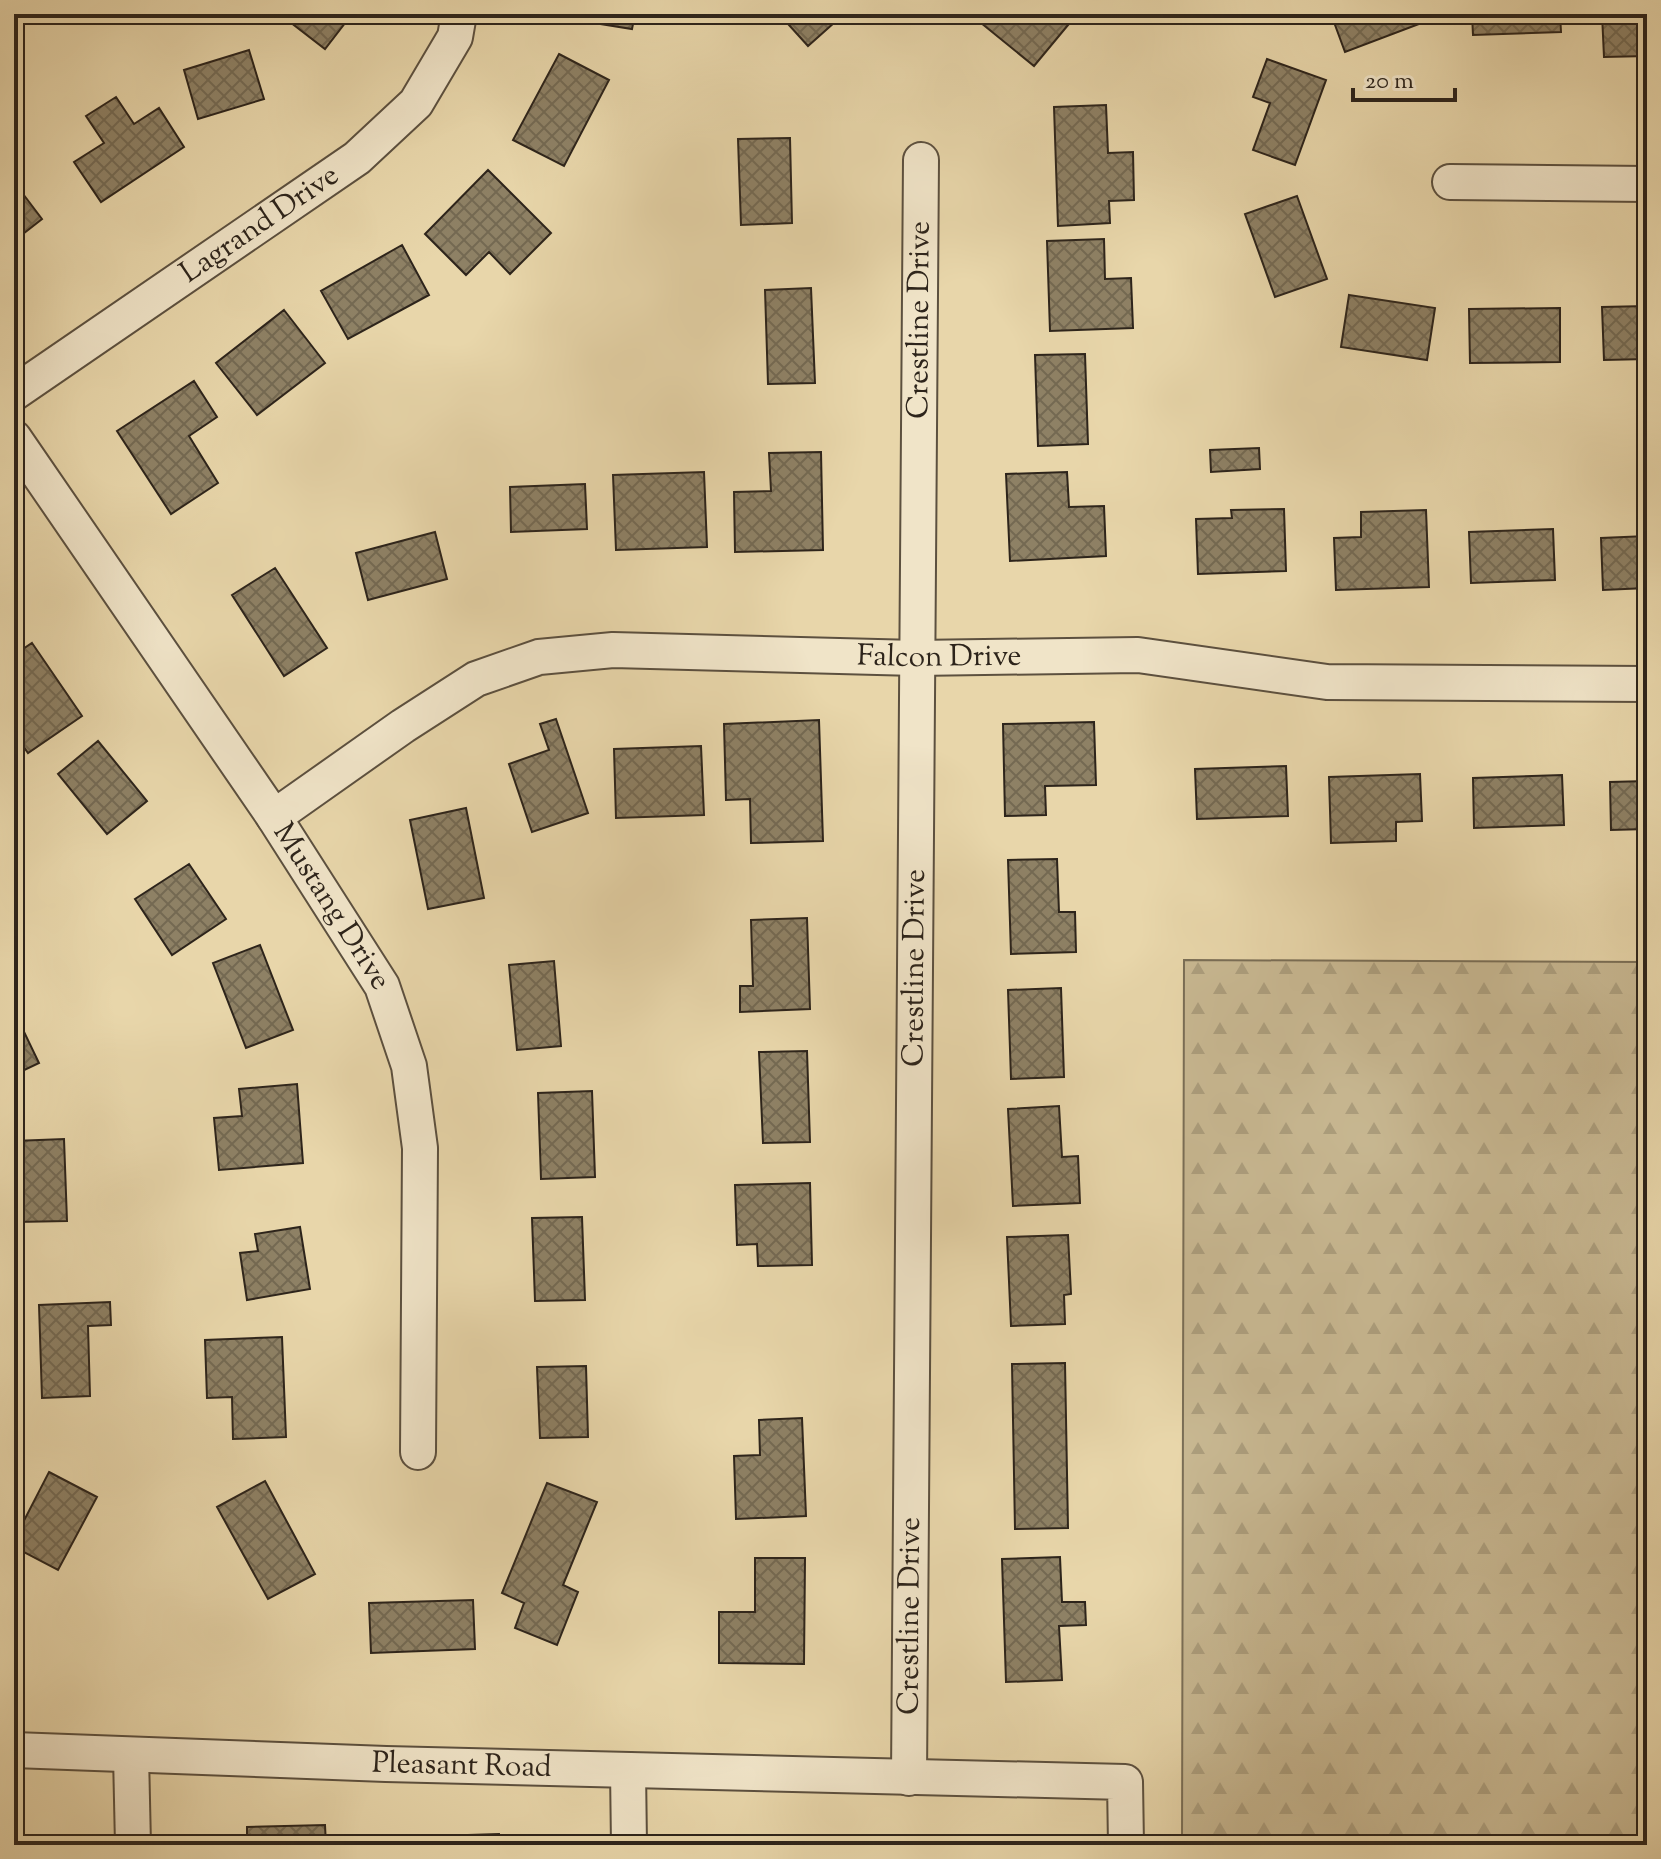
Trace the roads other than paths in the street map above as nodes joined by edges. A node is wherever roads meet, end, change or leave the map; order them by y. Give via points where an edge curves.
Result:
1 (459, 14) edge
2 (921, 160) dead end
3 (1450, 182) dead end
4 (1647, 184) edge
5 (14, 393) edge
6 (14, 438) edge
7 (916, 658) junction
8 (1647, 684) edge
9 (274, 817) junction
10 (418, 1452) dead end
11 (14, 1750) edge
12 (131, 1755) junction
13 (628, 1770) junction
14 (909, 1778) junction
15 (133, 1845) edge
16 (629, 1845) edge
17 (1126, 1845) edge

1 - 5 street, Lagrand Drive via 455,37 416,103 357,158
2 - 7 street, Crestline Drive
3 - 4 street
6 - 9 street, Mustang Drive
7 - 8 street, Falcon Drive via 1138,655 1327,682
7 - 9 street, Falcon Drive via 613,650 539,657 476,679
7 - 14 street, Crestline Drive
9 - 10 street, Mustang Drive via 382,986 409,1066 420,1148
11 - 12 street, Pleasant Road
12 - 13 street, Pleasant Road
12 - 15 street
13 - 14 street, Pleasant Road
13 - 16 street
14 - 17 street, Pleasant Road via 1125,1782

